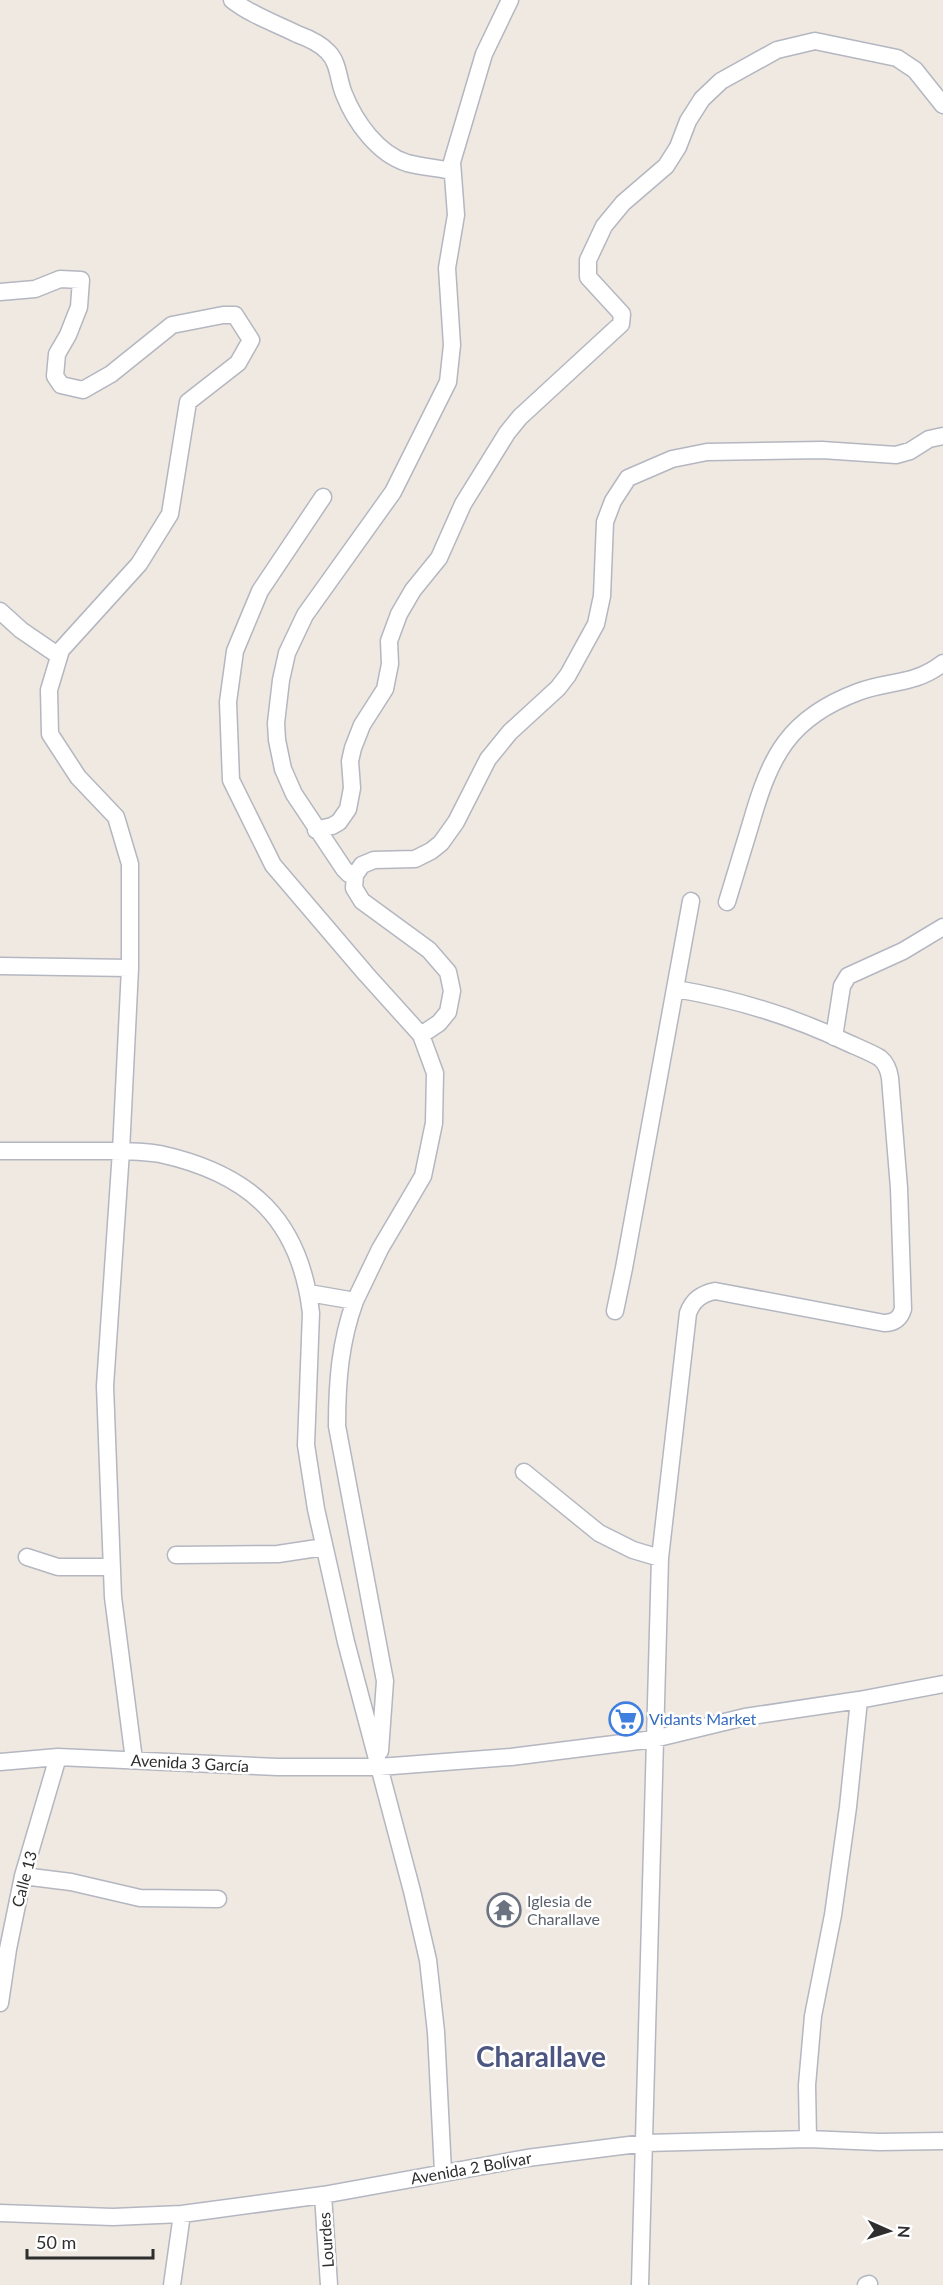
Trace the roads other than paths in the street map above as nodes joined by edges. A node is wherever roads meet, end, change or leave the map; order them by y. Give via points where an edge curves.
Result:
1 (232, 0) edge
2 (510, 0) edge
3 (943, 105) edge
4 (452, 171) junction
5 (0, 292) edge
6 (943, 436) edge
7 (323, 497) dead end
8 (0, 610) edge
9 (59, 656) junction
10 (943, 663) edge
11 (316, 830) junction
12 (355, 875) junction
13 (691, 901) dead end
14 (727, 902) dead end
15 (943, 927) edge
16 (0, 966) edge
17 (130, 968) junction
18 (676, 989) junction
19 (421, 1035) junction
20 (834, 1037) junction
21 (0, 1151) edge
22 (121, 1151) junction
23 (309, 1293) junction
24 (354, 1301) junction
25 (615, 1311) dead end
26 (524, 1472) dead end
27 (324, 1547) junction
28 (176, 1555) dead end
29 (27, 1557) dead end
30 (660, 1558) junction
31 (112, 1567) junction
32 (943, 1684) edge
33 (860, 1700) junction
34 (654, 1739) junction
35 (58, 1757) junction
36 (134, 1760) junction
37 (0, 1762) edge
38 (379, 1767) junction
39 (23, 1876) junction
40 (218, 1899) dead end
41 (0, 2003) edge
42 (808, 2139) junction
43 (943, 2141) edge
44 (645, 2143) junction
45 (443, 2172) junction
46 (323, 2195) junction
47 (0, 2213) edge
48 (182, 2214) junction
49 (172, 2285) edge
50 (329, 2285) edge
51 (640, 2285) edge

1 - 4 street via 329,52 348,102 379,147 407,163
2 - 4 street via 484,54
3 - 11 street via 915,70 897,58 815,41 777,50 711,90 688,121 673,156 660,173 614,213 597,240 587,272 591,282 622,314 621,324 520,417 474,485 453,524 446,547 409,596 393,627 385,689 362,725 353,748 348,809 339,822
4 - 11 street via 456,215 447,268 452,345 448,382 393,492 305,615 287,653 281,680 276,723 279,756 288,781
5 - 9 street via 35,289 60,279 81,280 79,307 57,354 55,376 61,385 83,390 111,374 172,325 235,315 251,340 238,363 188,402 170,514 140,564
6 - 12 street via 896,454 822,450 707,452 672,459 628,478 605,522 604,582 598,617 568,675 488,759 453,828 441,843 416,859 374,860
7 - 19 street via 260,591 235,651 228,702 231,780 273,865
8 - 9 street
9 - 17 street via 49,690 50,734 78,777 116,817 130,864
10 - 14 street via 914,679 843,698 815,714 792,734 762,783
11 - 12 street via 344,869
12 - 19 street via 354,888 362,901 429,950 448,972 452,991 448,1012
13 - 18 street
15 - 20 street via 848,976 842,986
16 - 17 street
17 - 22 street
18 - 20 street via 760,1008
18 - 25 street
19 - 24 street via 435,1073 434,1123 423,1176
20 - 30 street via 880,1058 889,1071 899,1188 902,1314 895,1321 884,1323 723,1292 707,1293 695,1301 688,1313
21 - 22 street
22 - 23 street via 160,1154 220,1173 249,1189 277,1219 295,1247
22 - 31 street via 105,1386
23 - 24 street
23 - 27 street via 306,1445
24 - 38 street via 344,1329 337,1426 385,1680
26 - 30 street via 599,1533
27 - 28 street via 278,1554
27 - 38 street
29 - 31 street via 58,1566
30 - 34 street
31 - 36 street
32 - 33 street, Avenida 3 García
33 - 34 street, Avenida 3 García via 745,1717
33 - 42 street via 833,1915 813,2016 807,2085
34 - 38 street, Avenida 3 García via 511,1757
34 - 44 street
35 - 36 street, Avenida 3 García
35 - 37 street, Avenida 3 García
35 - 39 street, Calle 13
36 - 38 street, Avenida 3 García
38 - 45 street via 428,1960
39 - 40 street via 140,1898
39 - 41 street, Calle 13
42 - 43 street, Avenida 2 Bolívar
42 - 44 street, Avenida 2 Bolívar
44 - 45 street, Avenida 2 Bolívar
44 - 51 street
45 - 46 street, Avenida 2 Bolívar
46 - 48 street, Avenida 2 Bolívar
46 - 50 street, Lourdes
47 - 48 street, Avenida 2 Bolívar via 113,2217
48 - 49 street

